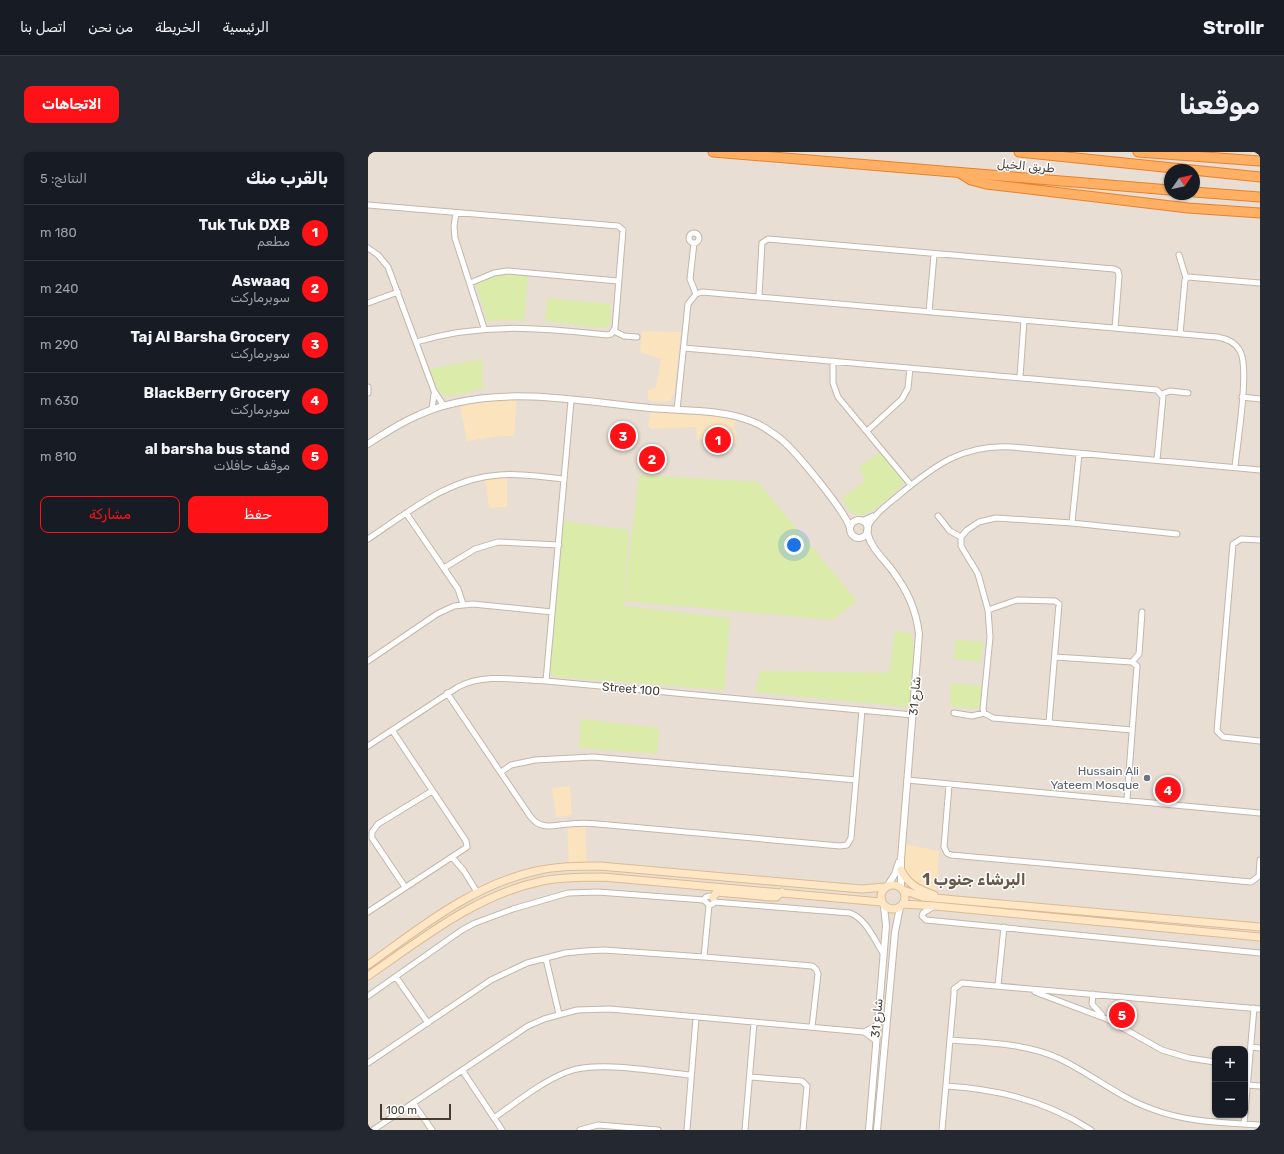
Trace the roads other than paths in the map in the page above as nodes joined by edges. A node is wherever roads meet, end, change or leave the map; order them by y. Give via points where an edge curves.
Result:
1 (713, 152) edge
2 (1019, 152) edge
3 (1138, 152) edge
4 (1260, 161) edge
5 (960, 173) junction
6 (1260, 177) edge
7 (1164, 190) edge
8 (1200, 192) edge
9 (1260, 197) edge
10 (368, 205) edge
11 (1220, 210) junction
12 (456, 213) junction
13 (1260, 213) edge
14 (1260, 219) edge
15 (694, 243) dead end
16 (368, 248) edge
17 (934, 254) junction
18 (1180, 255) dead end
19 (1186, 278) junction
20 (1198, 278) junction
21 (618, 281) junction
22 (470, 283) junction
23 (1260, 283) edge
24 (1185, 287) junction
25 (398, 292) junction
26 (696, 294) junction
27 (758, 296) junction
28 (368, 303) edge
29 (929, 312) junction
30 (1024, 320) junction
31 (484, 328) junction
32 (1115, 328) junction
33 (614, 331) junction
34 (1180, 334) junction
35 (637, 337) dead end
36 (416, 342) junction
37 (684, 348) junction
38 (833, 361) junction
39 (910, 368) junction
40 (1020, 377) junction
41 (368, 387) edge
42 (434, 391) junction
43 (368, 393) edge
44 (1188, 393) dead end
45 (1162, 394) junction
46 (1242, 397) junction
47 (1260, 399) edge
48 (571, 401) junction
49 (444, 406) junction
50 (432, 409) junction
51 (677, 410) junction
52 (867, 431) junction
53 (368, 444) edge
54 (1079, 454) junction
55 (1157, 460) junction
56 (1235, 467) junction
57 (1260, 470) edge
58 (563, 479) junction
59 (911, 485) junction
60 (843, 512) junction
61 (406, 513) junction
62 (876, 515) junction
63 (938, 516) dead end
64 (860, 521) junction
65 (1072, 523) junction
66 (850, 528) junction
67 (867, 530) junction
68 (1177, 534) dead end
69 (961, 537) junction
70 (858, 538) junction
71 (368, 539) edge
72 (1260, 540) edge
73 (558, 545) junction
74 (872, 546) junction
75 (444, 568) junction
76 (463, 604) junction
77 (988, 610) junction
78 (552, 612) junction
79 (1142, 612) dead end
80 (1055, 657) junction
81 (368, 661) edge
82 (1132, 662) junction
83 (546, 681) junction
84 (447, 693) junction
85 (862, 710) junction
86 (954, 713) dead end
87 (984, 713) junction
88 (913, 715) junction
89 (1049, 722) junction
90 (392, 730) junction
91 (1132, 730) junction
92 (1260, 741) edge
93 (368, 746) edge
94 (501, 772) junction
95 (856, 780) junction
96 (907, 780) junction
97 (949, 785) junction
98 (432, 791) junction
99 (1126, 800) junction
100 (1260, 813) edge
101 (452, 857) junction
102 (901, 859) junction
103 (1260, 860) edge
104 (901, 870) junction
105 (886, 886) junction
106 (405, 887) junction
107 (902, 889) junction
108 (477, 892) junction
109 (782, 892) junction
110 (940, 897) junction
111 (704, 900) junction
112 (712, 902) junction
113 (883, 904) junction
114 (901, 906) junction
115 (935, 906) junction
116 (368, 912) edge
117 (1145, 915) junction
118 (1110, 924) junction
119 (1004, 926) junction
120 (1260, 927) edge
121 (1260, 937) edge
122 (883, 953) junction
123 (1260, 953) edge
124 (704, 957) junction
125 (546, 959) junction
126 (368, 966) edge
127 (368, 976) edge
128 (396, 977) junction
129 (998, 985) junction
130 (1027, 989) junction
131 (1093, 994) junction
132 (368, 996) edge
133 (1254, 1008) junction
134 (1260, 1009) edge
135 (559, 1014) junction
136 (696, 1018) junction
137 (1107, 1019) junction
138 (428, 1023) junction
139 (754, 1023) junction
140 (877, 1025) junction
141 (812, 1027) junction
142 (864, 1032) junction
143 (875, 1040) junction
144 (950, 1040) junction
145 (1250, 1048) junction
146 (1260, 1048) edge
147 (1248, 1060) edge
148 (1212, 1062) edge
149 (368, 1063) edge
150 (462, 1070) junction
151 (691, 1075) junction
152 (750, 1077) junction
153 (1248, 1085) edge
154 (946, 1086) junction
155 (1260, 1086) edge
156 (413, 1103) junction
157 (494, 1118) junction
158 (1244, 1118) edge
159 (1244, 1124) junction
160 (1260, 1126) edge
161 (373, 1130) edge
162 (432, 1130) edge
163 (502, 1130) edge
164 (580, 1130) edge
165 (658, 1130) edge
166 (687, 1130) edge
167 (745, 1130) edge
168 (803, 1130) edge
169 (869, 1130) edge
170 (877, 1130) edge
171 (942, 1130) edge
172 (1091, 1130) edge

1 - 5 highway, طريق الخيل
2 - 6 highway, طريق الخيل
3 - 4 highway
5 - 7 highway, طريق الخيل
5 - 11 highway via 971,180 986,184
8 - 9 highway
10 - 12 street
11 - 13 highway
11 - 14 highway
12 - 21 street via 618,226 622,228
12 - 22 street via 455,238
15 - 26 street via 690,279
16 - 25 street via 388,267
17 - 27 street via 766,240 762,243
17 - 29 street
17 - 32 street via 1114,269 1118,271
18 - 19 street
19 - 20 street
19 - 24 street
20 - 23 street
20 - 24 street via 1189,280
21 - 22 street via 507,271 494,273
21 - 33 street
22 - 31 street
24 - 34 street
25 - 28 street
25 - 36 street
26 - 27 street via 702,292
26 - 37 street via 688,304
27 - 29 street
29 - 30 street
30 - 32 street
30 - 40 street
31 - 33 street via 520,327 607,335
31 - 36 street
32 - 34 street
33 - 35 street via 624,336
34 - 46 street via 1217,337 1234,344 1244,359
36 - 42 street
37 - 38 street
37 - 51 street
38 - 39 street
38 - 52 street via 834,390
39 - 40 street
39 - 52 street via 908,388 902,399
40 - 45 street via 1157,390
41 - 43 street
42 - 49 street
42 - 50 street
44 - 45 street via 1170,391
45 - 55 street
46 - 47 street
46 - 56 street
48 - 49 street via 512,396 474,399
48 - 51 street
48 - 58 street
49 - 50 street
50 - 53 street via 401,423
51 - 60 street via 717,412 736,416 768,430 789,448
52 - 59 street
54 - 55 street
54 - 59 street via 1000,446 974,449 940,463
54 - 65 street
55 - 56 street
56 - 57 street
58 - 61 street via 515,474 485,476 448,488
58 - 73 street
59 - 62 street
60 - 64 street
60 - 66 street
61 - 71 street
61 - 75 street
62 - 64 street
62 - 67 street
63 - 69 street via 950,531
64 - 66 street via 853,523
64 - 67 street
65 - 68 street
65 - 69 street via 996,518 980,522
66 - 70 street via 852,535
67 - 70 street via 864,536
67 - 74 street, شارع 31
69 - 77 street via 962,546 978,574
70 - 74 street, شارع 31
72 - 92 street via 1240,539 1233,544 1217,731 1223,737
73 - 75 street via 498,542 475,549
73 - 78 street
74 - 88 street, شارع 31 via 908,593 917,620 919,648
75 - 76 street via 458,589
76 - 78 street
76 - 81 street via 446,609
77 - 80 street via 1018,600 1055,601 1059,604
77 - 87 street via 990,637
78 - 83 street
79 - 82 street via 1139,654
80 - 82 street
80 - 89 street
82 - 91 street via 1138,669
83 - 84 street, Street 100 via 477,679
83 - 85 street, Street 100
84 - 90 street, Street 100
84 - 94 street
85 - 88 street, Street 100
85 - 95 street
86 - 87 street via 972,716
87 - 89 street via 993,718
88 - 96 street, شارع 31
89 - 91 street
90 - 93 street, Street 100
90 - 98 street
91 - 99 street
94 - 95 street via 511,765 535,760 593,757
94 - 95 street via 533,821 544,827 598,824 840,846 851,841
96 - 97 street
96 - 102 street, شارع 31
97 - 99 street
97 - 103 street via 944,846 951,855 1251,882 1259,876
98 - 101 street via 467,843 465,849
98 - 106 street via 378,824 372,832 372,838
99 - 100 street
101 - 106 street
101 - 108 street
102 - 104 street, شارع 31
102 - 105 street, شارع 31 via 895,874
104 - 107 street, شارع 31
104 - 110 main road via 914,887
105 - 107 main road via 896,885
105 - 108 main road via 862,889 600,866 559,867 537,871 503,880
105 - 113 main road via 881,892
106 - 116 street
107 - 110 main road via 923,896
107 - 114 main road via 905,897
108 - 126 main road via 441,912
109 - 112 main road via 776,897 770,897 717,892
109 - 113 main road
109 - 127 main road via 603,877 543,881 500,893 466,910
110 - 117 main road
111 - 112 street
111 - 112 street via 707,896
111 - 128 street via 611,893 568,893 475,923
112 - 122 street via 850,913 866,926
112 - 124 street
113 - 114 main road via 892,909
113 - 122 street, شارع 31 via 886,926
114 - 115 main road
114 - 170 street, شارع 31 via 895,932
115 - 118 main road
115 - 119 street via 923,913 926,920
117 - 118 main road via 1143,923
117 - 120 main road
118 - 121 main road
119 - 123 street
119 - 129 street
122 - 140 street, شارع 31
124 - 125 street via 604,950 565,953
124 - 141 street via 812,966 818,974
125 - 135 street
125 - 138 street via 527,963 491,980
128 - 132 street
128 - 138 street
129 - 130 street
129 - 144 street via 962,982 957,985
130 - 131 street
130 - 137 street
131 - 133 street
131 - 137 street via 1094,1008
133 - 134 street
133 - 145 street
135 - 136 street via 604,1009
135 - 150 street via 528,1026
136 - 139 street
136 - 151 street
137 - 148 street via 1162,1050
138 - 149 street
139 - 141 street
139 - 152 street
140 - 142 street
140 - 143 street, شارع 31
141 - 142 street
142 - 143 street
143 - 169 street, شارع 31
144 - 154 street
144 - 159 street via 1017,1046 1038,1051 1057,1058 1152,1110 1185,1118
145 - 146 street
145 - 147 street
150 - 156 street
150 - 157 street
151 - 157 street via 582,1068 555,1077
151 - 166 street
152 - 167 street
152 - 168 street via 806,1082
153 - 155 street
154 - 171 street
154 - 172 street via 999,1091 1029,1099 1058,1111
156 - 161 street
156 - 162 street
157 - 163 street
158 - 159 street
159 - 160 street
164 - 165 street via 598,1125

